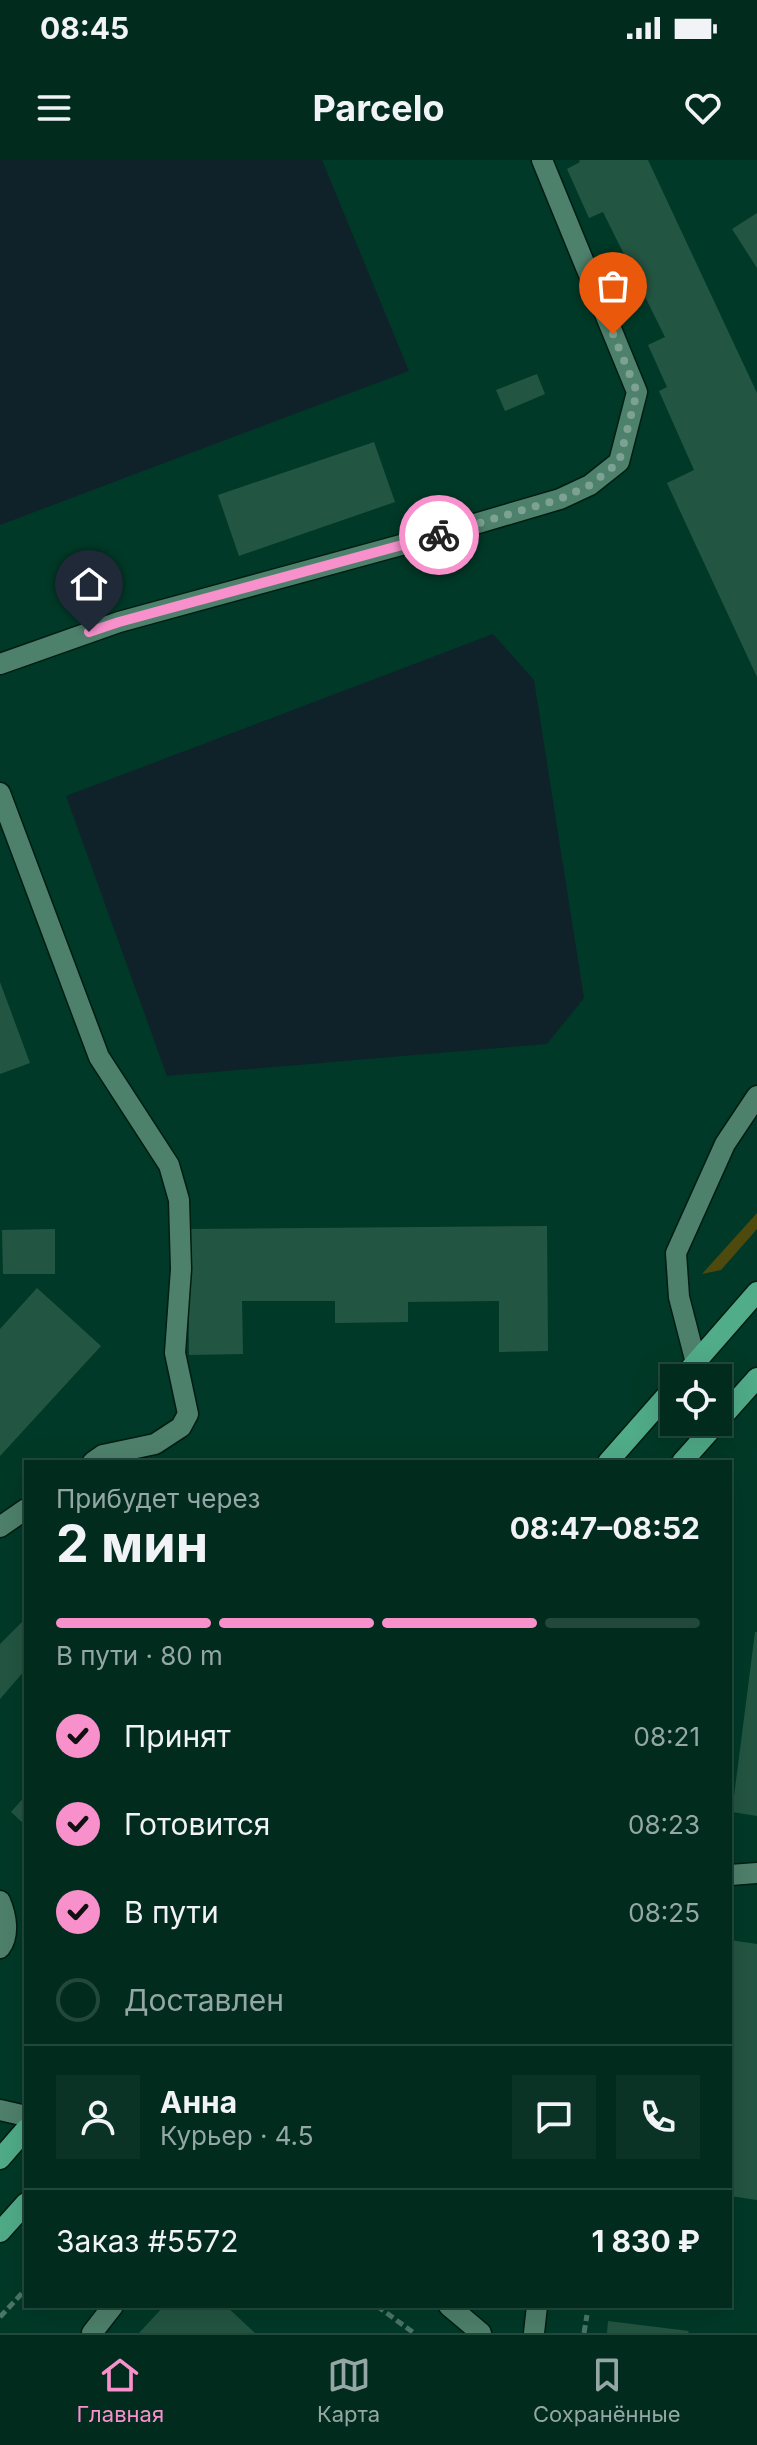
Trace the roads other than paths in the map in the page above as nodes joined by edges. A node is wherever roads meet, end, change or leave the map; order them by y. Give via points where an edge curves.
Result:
1 (542, 160) edge
2 (0, 664) edge
3 (0, 793) edge
4 (757, 1096) edge
5 (757, 1292) edge
6 (688, 1364) edge
7 (694, 1364) edge
8 (757, 1378) edge
9 (660, 1403) edge
10 (96, 1460) edge
11 (610, 1460) edge
12 (684, 1460) edge
13 (24, 1510) edge
14 (0, 1527) edge
15 (757, 1873) edge
16 (732, 1875) edge
17 (0, 1901) edge
18 (0, 1948) edge
19 (0, 2110) edge
20 (24, 2116) edge
21 (24, 2131) edge
22 (0, 2159) edge
23 (24, 2205) edge
24 (0, 2232) edge
25 (111, 2308) edge
26 (451, 2308) edge
27 (537, 2308) edge
28 (92, 2333) edge
29 (481, 2333) edge
30 (534, 2333) edge

1 - 2 street via 637,392 619,462 590,485 560,499 119,622
3 - 10 street via 99,1057 169,1165 179,1200 175,1353 188,1414 181,1427 155,1444
4 - 6 street via 725,1144 676,1253
5 - 7 main road
8 - 12 main road
9 - 11 main road
13 - 14 street
15 - 16 street
17 - 18 street via 6,1915
19 - 20 street
21 - 22 main road
23 - 24 main road
25 - 28 street
26 - 29 street
27 - 30 street

